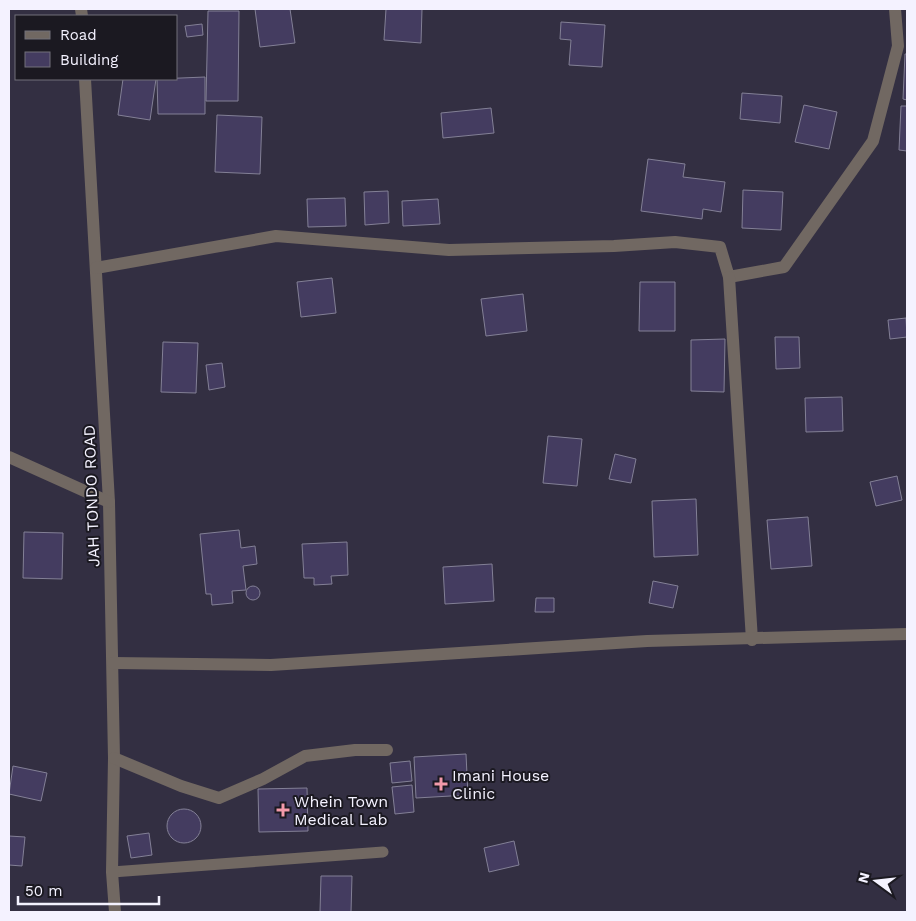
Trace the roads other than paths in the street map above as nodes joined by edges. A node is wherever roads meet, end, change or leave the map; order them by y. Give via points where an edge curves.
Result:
1 (895, 9) edge
2 (85, 80) edge
3 (96, 268) junction
4 (729, 278) junction
5 (9, 457) edge
6 (109, 502) junction
7 (907, 634) edge
8 (752, 640) junction
9 (113, 663) junction
10 (387, 750) dead end
11 (114, 758) junction
12 (383, 852) dead end
13 (112, 872) junction
14 (115, 912) edge

1 - 4 street via 898,46 873,141 784,267
2 - 3 street, JAH TONDO ROAD
3 - 4 street via 276,236 450,250 675,242 720,248
3 - 6 street, JAH TONDO ROAD
4 - 8 street
5 - 6 street
6 - 9 street, JAH TONDO ROAD
7 - 8 street
8 - 9 street via 647,642 271,664
9 - 11 street, JAH TONDO ROAD
10 - 11 street via 305,756 219,798
11 - 13 street, JAH TONDO ROAD
12 - 13 lane
13 - 14 street, JAH TONDO ROAD

